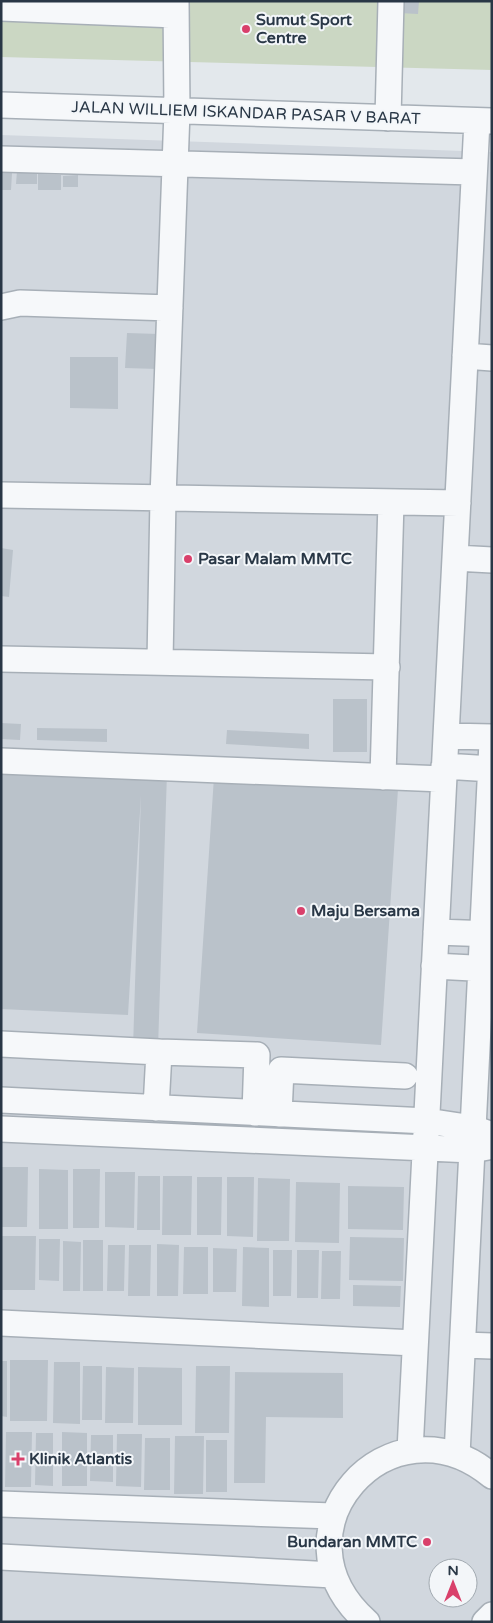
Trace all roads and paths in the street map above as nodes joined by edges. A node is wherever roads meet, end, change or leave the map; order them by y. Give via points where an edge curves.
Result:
1 (391, 1) edge
2 (1, 8) edge
3 (176, 8) edge
4 (1, 105) edge
5 (177, 111) junction
6 (388, 118) junction
7 (484, 121) edge
8 (1, 159) edge
9 (175, 164) junction
10 (474, 172) junction
11 (1, 307) edge
12 (170, 308) junction
13 (465, 356) junction
14 (492, 358) edge
15 (1, 495) edge
16 (164, 498) junction
17 (391, 502) junction
18 (458, 503) junction
19 (455, 558) junction
20 (492, 560) edge
21 (1, 660) edge
22 (160, 662) junction
23 (387, 667) junction
24 (446, 736) junction
25 (492, 738) edge
26 (492, 742) edge
27 (1, 761) edge
28 (491, 768) edge
29 (444, 773) junction
30 (384, 776) junction
31 (436, 932) junction
32 (487, 934) edge
33 (434, 966) junction
34 (486, 968) edge
35 (1, 1044) edge
36 (159, 1052) junction
37 (405, 1076) dead end
38 (1, 1100) edge
39 (156, 1108) junction
40 (267, 1113) junction
41 (426, 1121) junction
42 (1, 1129) edge
43 (482, 1140) edge
44 (425, 1149) junction
45 (1, 1324) edge
46 (415, 1343) junction
47 (463, 1345) junction
48 (492, 1346) edge
49 (410, 1451) junction
50 (457, 1455) junction
51 (492, 1476) edge
52 (1, 1504) edge
53 (334, 1516) junction
54 (1, 1558) edge
55 (334, 1575) junction
56 (492, 1615) edge
57 (367, 1622) edge
58 (485, 1622) edge

1 - 6 street
2 - 3 street
3 - 5 street
4 - 5 street, JALAN WILLIEM ISKANDAR PASAR V BARAT
5 - 6 street, JALAN WILLIEM ISKANDAR PASAR V BARAT
5 - 9 street
6 - 7 street, JALAN WILLIEM ISKANDAR PASAR V BARAT
7 - 10 street
8 - 9 street
9 - 10 street
9 - 12 street
10 - 13 street
11 - 12 street via 20,303
12 - 16 street
13 - 14 street
13 - 18 street
15 - 16 street
16 - 17 street
16 - 22 street
17 - 18 street
17 - 23 street
18 - 19 street
19 - 20 street
19 - 24 street
21 - 22 street
22 - 23 street
23 - 30 street
24 - 25 street
24 - 29 street
26 - 28 street
27 - 30 street
28 - 29 street
28 - 32 street
29 - 30 street
29 - 31 street
31 - 32 street
31 - 33 street
32 - 34 street
33 - 34 street
33 - 41 street
34 - 43 street
35 - 36 street
36 - 39 street
36 - 40 street via 257,1055
37 - 40 street via 281,1070
38 - 39 street
39 - 40 street
40 - 41 street
41 - 43 street
41 - 44 street
42 - 44 street
43 - 44 street
43 - 47 street
44 - 46 street
45 - 46 street
46 - 49 street
47 - 48 street
47 - 50 street
49 - 50 street via 431,1450
49 - 53 street via 388,1457 369,1468 346,1491
50 - 51 street
52 - 53 street
53 - 55 street via 329,1543
54 - 55 street
55 - 57 street via 348,1603
56 - 58 street

